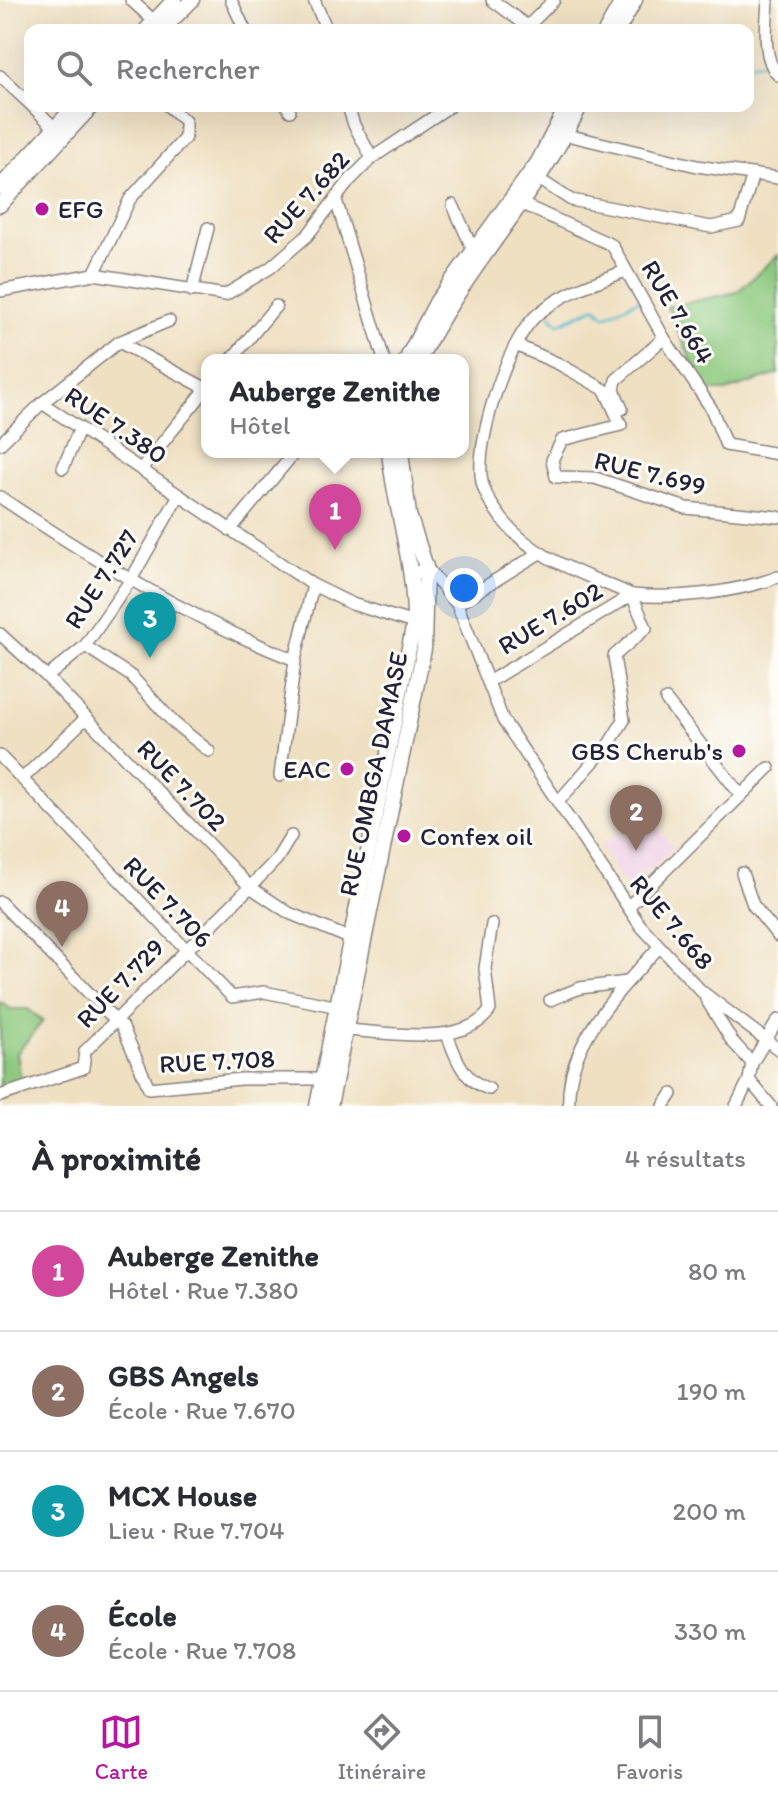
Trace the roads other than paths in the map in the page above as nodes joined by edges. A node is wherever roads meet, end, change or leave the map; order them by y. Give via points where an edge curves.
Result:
1 (131, 0) edge
2 (174, 0) edge
3 (192, 0) edge
4 (231, 0) edge
5 (314, 0) edge
6 (492, 0) edge
7 (554, 0) edge
8 (623, 0) edge
9 (635, 0) edge
10 (768, 0) edge
11 (151, 24) edge
12 (156, 24) edge
13 (158, 24) edge
14 (242, 24) edge
15 (324, 24) edge
16 (521, 24) edge
17 (530, 24) edge
18 (609, 24) edge
19 (621, 24) edge
20 (778, 75) edge
21 (0, 76) edge
22 (24, 98) edge
23 (38, 112) edge
24 (70, 112) edge
25 (86, 112) edge
26 (175, 112) edge
27 (350, 112) edge
28 (441, 112) edge
29 (564, 112) edge
30 (577, 112) edge
31 (55, 128) junction
32 (567, 135) junction
33 (372, 158) junction
34 (753, 174) junction
35 (534, 176) junction
36 (778, 178) edge
37 (0, 187) edge
38 (336, 200) junction
39 (522, 204) junction
40 (0, 205) edge
41 (453, 205) dead end
42 (208, 228) dead end
43 (473, 250) junction
44 (626, 271) junction
45 (94, 274) junction
46 (0, 291) edge
47 (192, 291) junction
48 (276, 306) dead end
49 (169, 321) dead end
50 (664, 338) junction
51 (119, 342) junction
52 (518, 346) junction
53 (236, 354) edge
54 (382, 354) edge
55 (409, 354) edge
56 (422, 354) edge
57 (201, 386) edge
58 (201, 396) edge
59 (42, 403) junction
60 (627, 421) dead end
61 (80, 428) junction
62 (0, 444) edge
63 (778, 454) edge
64 (290, 458) edge
65 (390, 458) edge
66 (402, 458) edge
67 (63, 468) dead end
68 (141, 469) junction
69 (179, 495) junction
70 (0, 497) edge
71 (778, 517) edge
72 (230, 530) junction
73 (538, 554) junction
74 (426, 567) junction
75 (412, 576) junction
76 (778, 577) edge
77 (132, 578) junction
78 (313, 585) junction
79 (632, 595) junction
80 (457, 604) junction
81 (414, 623) junction
82 (0, 634) edge
83 (85, 646) junction
84 (295, 660) junction
85 (47, 677) junction
86 (488, 682) junction
87 (666, 700) dead end
88 (86, 718) junction
89 (209, 751) dead end
90 (0, 756) edge
91 (769, 768) dead end
92 (280, 776) dead end
93 (22, 779) junction
94 (740, 794) junction
95 (558, 802) junction
96 (291, 836) dead end
97 (742, 873) dead end
98 (250, 887) junction
99 (0, 902) edge
100 (628, 907) junction
101 (492, 924) dead end
102 (778, 936) edge
103 (357, 941) junction
104 (659, 947) junction
105 (183, 950) junction
106 (627, 982) junction
107 (701, 991) junction
108 (550, 1000) dead end
109 (339, 1007) junction
110 (116, 1020) junction
111 (778, 1020) edge
112 (341, 1027) junction
113 (447, 1034) junction
114 (764, 1040) junction
115 (778, 1049) edge
116 (752, 1063) junction
117 (330, 1079) junction
118 (749, 1080) junction
119 (489, 1089) dead end
120 (672, 1094) dead end
121 (0, 1096) edge
122 (317, 1106) edge
123 (330, 1106) edge
124 (569, 1106) edge
125 (664, 1106) edge
126 (736, 1106) edge
127 (771, 1106) edge

1 - 11 street
2 - 12 main road
3 - 13 main road
4 - 14 street
5 - 15 street
6 - 16 street
7 - 17 street
8 - 18 main road
9 - 19 main road
10 - 20 street via 768,54
21 - 22 street
23 - 31 street
24 - 31 main road
25 - 40 main road
26 - 45 street via 185,121 185,138 130,199
27 - 33 street
28 - 33 street, RUE 7.682
29 - 35 main road
30 - 32 main road
31 - 37 main road
32 - 34 street
32 - 35 main road
33 - 38 street, RUE 7.682
34 - 35 street via 739,221 711,227 571,200
34 - 36 street
35 - 39 main road
35 - 43 main road
38 - 47 street, RUE 7.682 via 307,236 270,268 225,295
38 - 54 street
39 - 44 street, RUE 7.664 via 612,245
39 - 56 main road via 446,309
41 - 43 street
42 - 47 street
43 - 55 main road
44 - 50 street, RUE 7.664
44 - 52 street via 572,291 537,314
45 - 46 street, RUE 7.682
45 - 47 street, RUE 7.682
48 - 53 street
49 - 51 street
50 - 60 street via 614,385
50 - 63 street, RUE 7.664 via 711,408 726,445
51 - 57 street
51 - 59 street
52 - 71 street, RUE 7.699 via 605,390 621,425 562,440 552,460 556,477 595,478 686,508
52 - 73 street via 483,434 482,482 504,522
58 - 68 street
59 - 61 street, RUE 7.380
59 - 62 street
61 - 67 street
61 - 68 street, RUE 7.380
64 - 72 street
65 - 75 main road, RUE OMBGA DAMASE
66 - 74 main road, RUE OMBGA DAMASE via 409,515
68 - 69 street, RUE 7.380
69 - 72 street, RUE 7.380
69 - 77 street, RUE 7.727
70 - 77 street
72 - 78 street, RUE 7.380
73 - 79 street
73 - 80 street
74 - 75 street
74 - 80 street, RUE 7.668
74 - 103 main road, RUE OMBGA DAMASE via 424,649
75 - 81 main road, RUE OMBGA DAMASE
76 - 79 street, RUE 7.602 via 685,594
77 - 83 street, RUE 7.727
77 - 84 street via 228,633
78 - 81 street, RUE 7.380 via 352,604
78 - 84 street
79 - 86 street, RUE 7.602
79 - 95 street via 646,628 614,656 624,720
80 - 86 street, RUE 7.668
81 - 103 main road, RUE OMBGA DAMASE
82 - 85 street, RUE 7.702
83 - 85 street, RUE 7.727
83 - 89 street via 131,676 174,723
84 - 92 street
85 - 88 street, RUE 7.702
86 - 95 street, RUE 7.668 via 503,720
87 - 94 street
88 - 93 street
88 - 98 street, RUE 7.702
90 - 93 street, RUE 7.706
91 - 94 street
93 - 105 street, RUE 7.706
94 - 100 street
95 - 100 street, RUE 7.668
96 - 98 street, RUE 7.729
97 - 102 street via 753,905
98 - 103 street, RUE 7.702 via 289,913
98 - 105 street, RUE 7.729
99 - 110 street, RUE 7.708
100 - 104 street, RUE 7.668
101 - 113 street via 485,968 490,1010 468,1031
103 - 109 main road, RUE OMBGA DAMASE
103 - 112 main road, RUE OMBGA DAMASE
104 - 106 street
104 - 107 street, RUE 7.668
105 - 109 street, RUE 7.706 via 232,997 264,992
105 - 110 street, RUE 7.729
106 - 108 street via 580,988
106 - 124 street via 573,1061
107 - 114 street, RUE 7.668
107 - 116 street
109 - 112 main road, RUE OMBGA DAMASE
110 - 117 street, RUE 7.708 via 146,1084 154,1089 241,1079
110 - 121 street, RUE 7.729 via 85,1051 83,1068
111 - 114 street
112 - 113 street
112 - 117 main road, RUE OMBGA DAMASE
113 - 119 street via 467,1075
114 - 115 street, RUE 7.668
114 - 116 street
116 - 118 street
117 - 122 main road, RUE OMBGA DAMASE
117 - 123 main road, RUE OMBGA DAMASE
118 - 126 street
118 - 127 street
120 - 125 street

